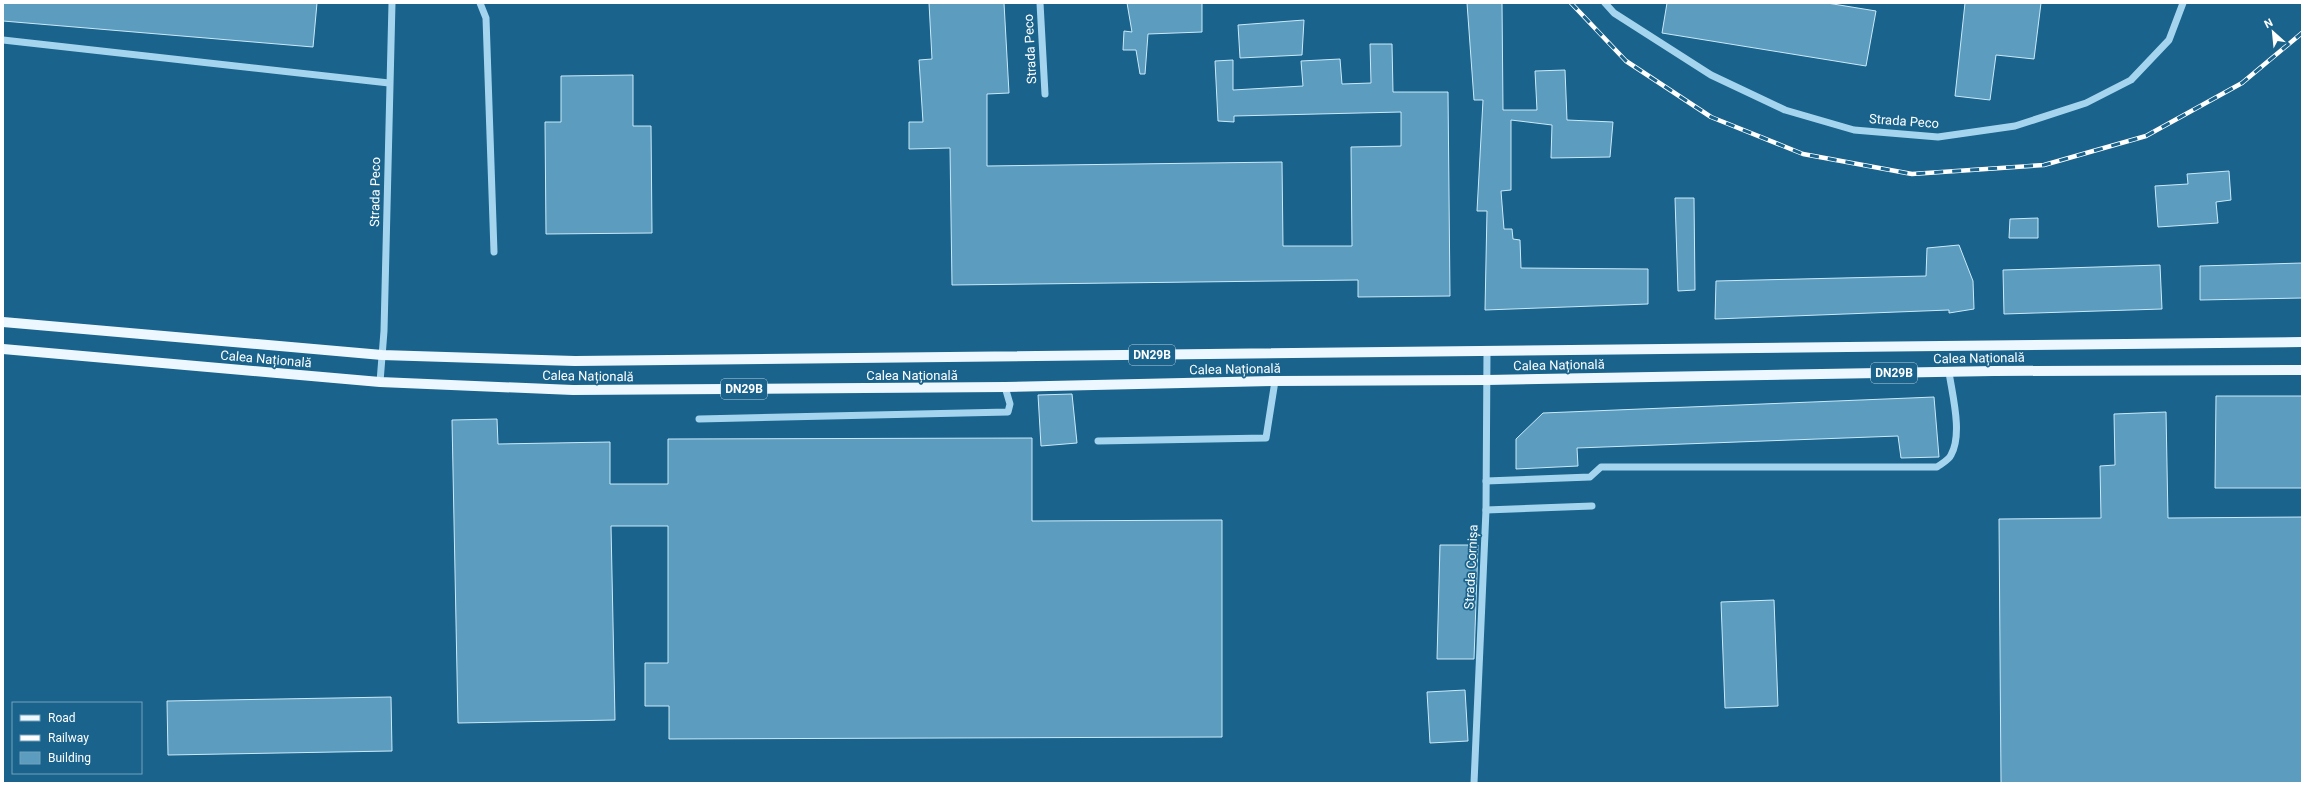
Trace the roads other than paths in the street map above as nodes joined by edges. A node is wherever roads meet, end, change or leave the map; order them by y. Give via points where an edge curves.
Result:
1 (392, 3) edge
2 (480, 3) edge
3 (1040, 3) edge
4 (1605, 3) edge
5 (2183, 3) edge
6 (3, 40) edge
7 (389, 83) junction
8 (1045, 94) dead end
9 (494, 252) dead end
10 (3, 322) edge
11 (2302, 342) edge
12 (3, 349) edge
13 (1487, 351) junction
14 (382, 355) junction
15 (2302, 370) edge
16 (1949, 372) junction
17 (1487, 380) junction
18 (1275, 381) junction
19 (380, 382) junction
20 (1005, 387) junction
21 (699, 419) dead end
22 (1098, 441) dead end
23 (1486, 481) junction
24 (1592, 506) dead end
25 (1486, 510) junction
26 (1474, 783) edge

1 - 7 street, Strada Peco
2 - 9 street via 486,18
3 - 8 street, Strada Peco
4 - 5 street, Strada Peco via 1614,13 1711,75 1785,110 1854,130 1938,137 2015,126 2086,103 2131,80 2169,40
6 - 7 street
7 - 14 street, Strada Peco
10 - 14 main road, Calea Națională / DN29B
11 - 13 main road, Calea Națională / DN29B
12 - 19 main road, Calea Națională / DN29B
13 - 14 main road, Calea Națională / DN29B via 575,361
13 - 17 street, Strada Cornișa
14 - 19 street, Strada Peco
15 - 16 main road, Calea Națională / DN29B
16 - 17 main road, Calea Națională / DN29B
16 - 23 street via 1956,427 1955,441 1951,455 1937,467 1601,467 1590,477
17 - 18 main road, Calea Națională / DN29B
17 - 23 street, Strada Cornișa
18 - 20 main road, Calea Națională / DN29B
18 - 22 street via 1266,438
19 - 20 main road, Calea Națională / DN29B via 573,390
20 - 21 street via 1010,404 1008,412
23 - 25 street, Strada Cornișa
24 - 25 street
25 - 26 street, Strada Cornișa

